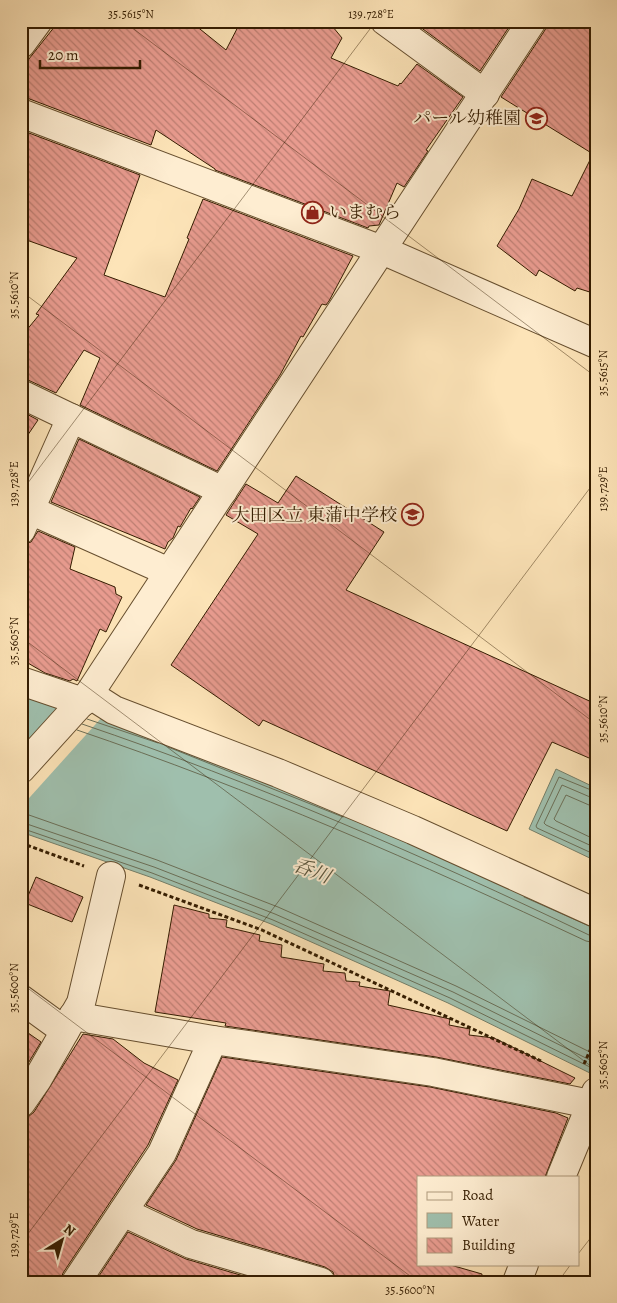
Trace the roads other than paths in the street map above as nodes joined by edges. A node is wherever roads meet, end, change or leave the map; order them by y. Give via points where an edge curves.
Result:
1 (38, 21) edge
2 (385, 21) edge
3 (532, 21) edge
4 (21, 44) edge
5 (484, 94) junction
6 (21, 113) edge
7 (382, 250) junction
8 (596, 344) edge
9 (21, 394) edge
10 (71, 418) junction
11 (223, 491) junction
12 (24, 515) edge
13 (169, 572) junction
14 (21, 680) edge
15 (85, 700) junction
16 (21, 769) edge
17 (111, 876) road end
18 (596, 913) edge
19 (21, 998) edge
20 (69, 1024) junction
21 (213, 1040) junction
22 (593, 1098) edge
23 (21, 1103) edge
24 (561, 1176) edge
25 (123, 1212) junction
26 (523, 1266) edge
27 (76, 1282) edge
28 (321, 1282) edge
29 (517, 1282) edge

1 - 4 street
2 - 5 street
3 - 5 street
5 - 7 street
6 - 7 street
7 - 8 street
7 - 11 street
9 - 10 street
10 - 11 street
10 - 12 street
11 - 13 street
12 - 13 street
13 - 15 street
14 - 15 street
15 - 16 street
15 - 18 street via 287,777
17 - 20 street via 81,1003
19 - 20 street
20 - 21 street
20 - 23 street
21 - 22 street
21 - 25 street via 162,1153
22 - 24 street
25 - 27 street
25 - 28 street via 191,1244
26 - 29 street

